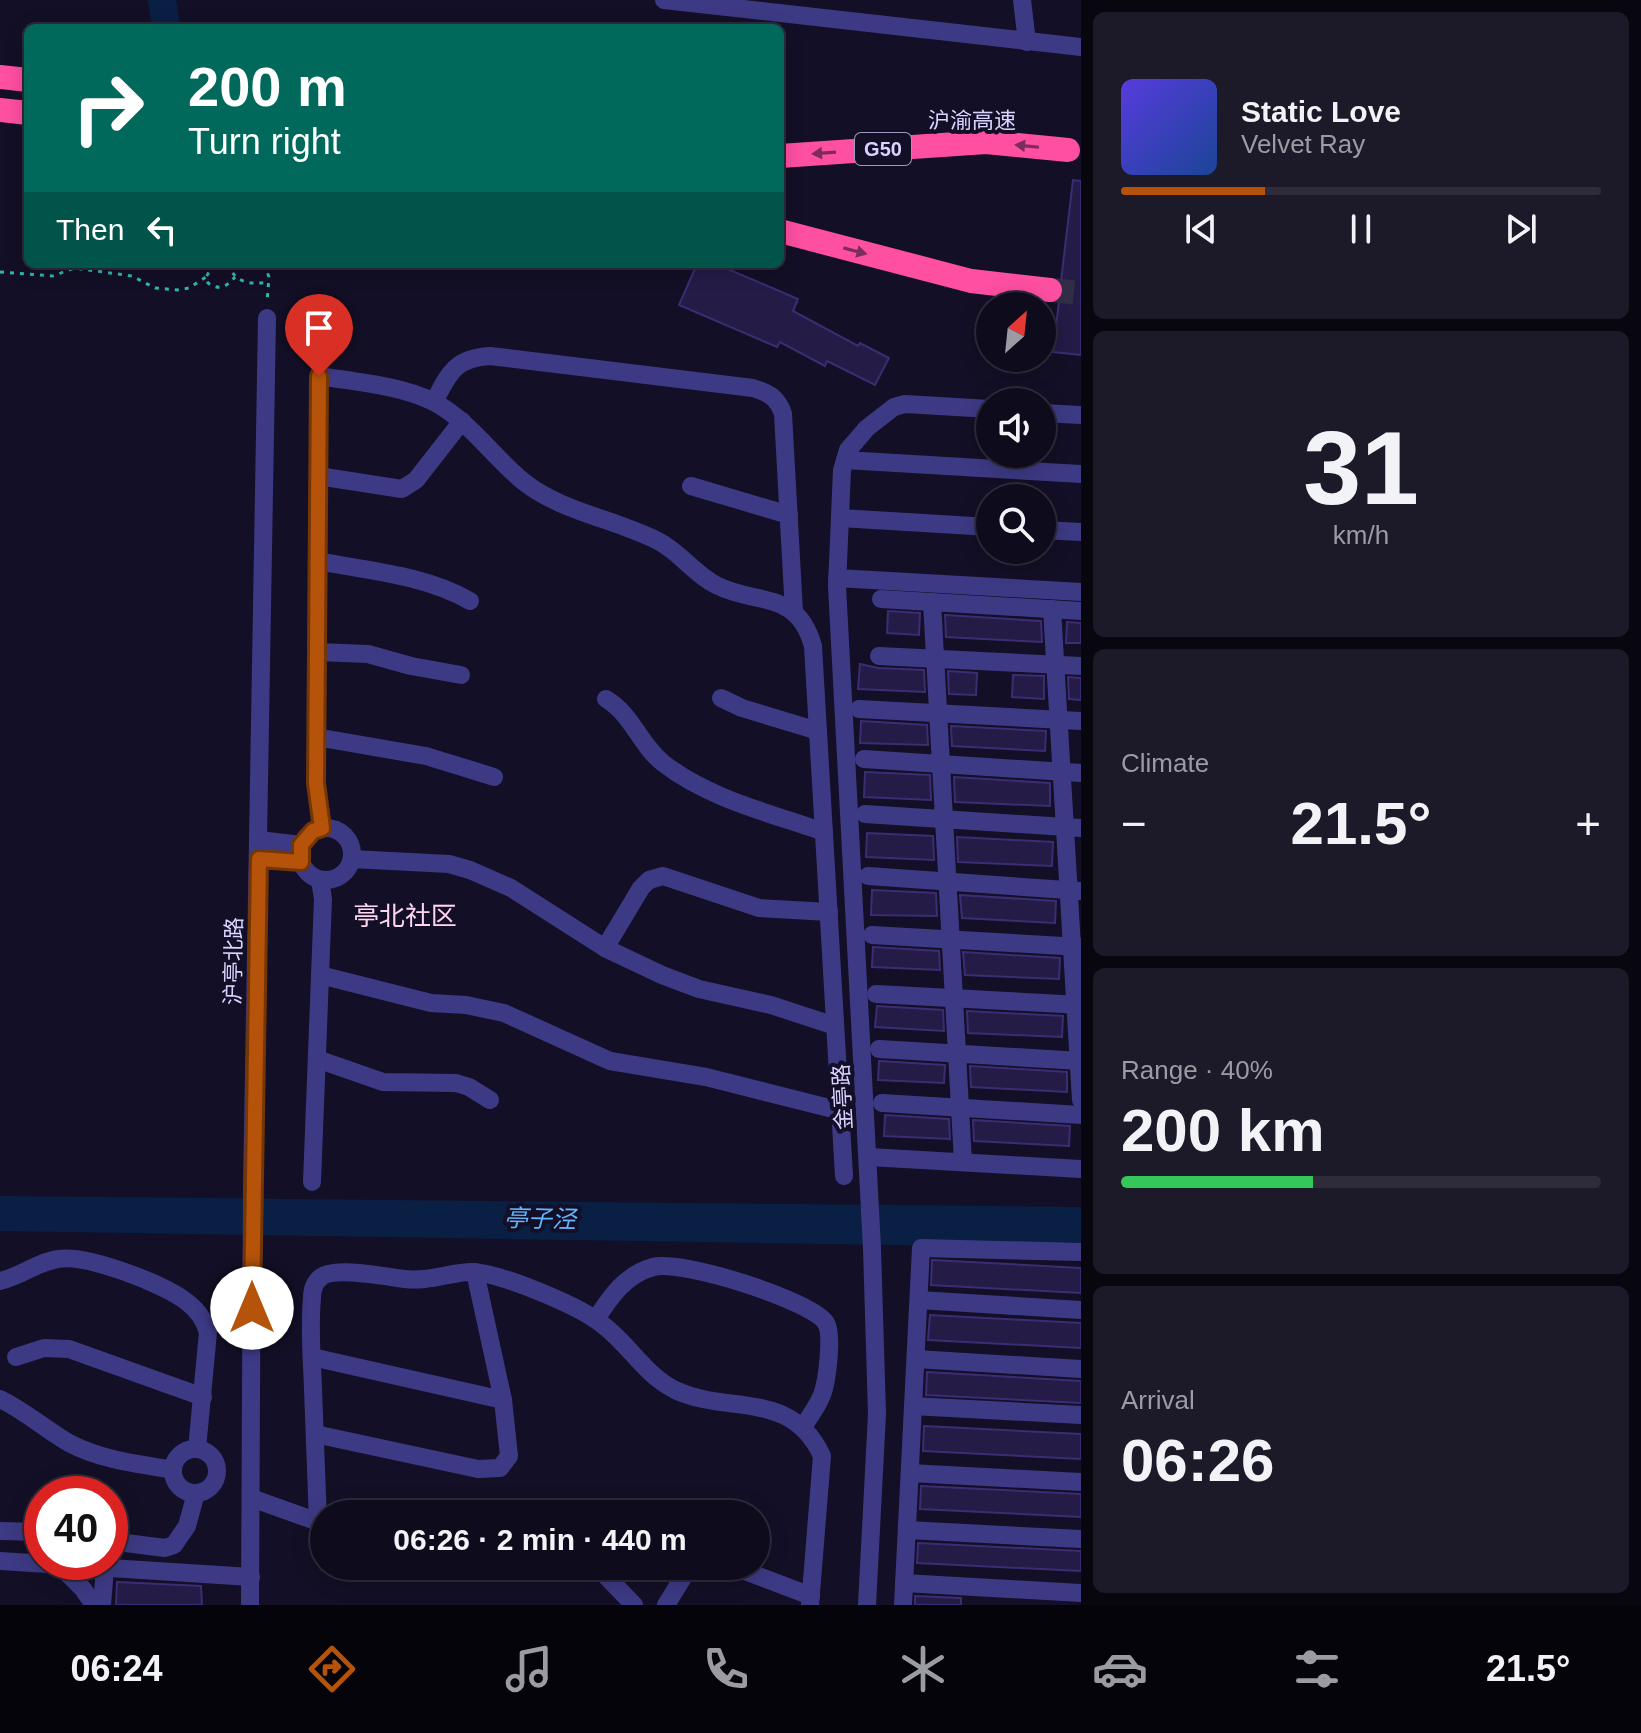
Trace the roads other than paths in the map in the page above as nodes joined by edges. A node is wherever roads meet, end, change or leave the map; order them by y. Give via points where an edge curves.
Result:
1 (664, 0) edge
2 (1022, 0) edge
3 (1027, 42) junction
4 (1081, 47) edge
5 (0, 77) edge
6 (24, 80) edge
7 (0, 108) edge
8 (24, 111) edge
9 (1068, 150) dead end
10 (784, 156) edge
11 (784, 232) edge
12 (1050, 290) tunnel mouth
13 (267, 318) road end
14 (434, 402) junction
15 (976, 408) edge
16 (1056, 414) edge
17 (1081, 415) edge
18 (462, 421) junction
19 (845, 460) junction
20 (1081, 474) edge
21 (318, 476) junction
22 (691, 486) dead end
23 (789, 515) junction
24 (840, 518) junction
25 (976, 526) edge
26 (1056, 531) edge
27 (1081, 532) edge
28 (318, 561) junction
29 (837, 582) junction
30 (1081, 592) edge
31 (881, 599) dead end
32 (470, 601) dead end
33 (932, 602) junction
34 (1052, 609) junction
35 (1081, 611) edge
36 (794, 612) junction
37 (317, 652) junction
38 (879, 656) dead end
39 (935, 659) junction
40 (1055, 665) junction
41 (1081, 666) edge
42 (461, 675) dead end
43 (721, 698) dead end
44 (606, 699) dead end
45 (859, 709) dead end
46 (938, 713) junction
47 (1058, 720) junction
48 (1081, 721) edge
49 (818, 731) junction
50 (316, 737) junction
51 (864, 759) dead end
52 (941, 764) junction
53 (1061, 771) junction
54 (1081, 773) edge
55 (494, 777) dead end
56 (865, 814) dead end
57 (944, 819) junction
58 (1073, 827) edge
59 (322, 828) junction
60 (824, 832) junction
61 (259, 850) junction
62 (301, 854) junction
63 (352, 859) junction
64 (868, 876) dead end
65 (320, 880) junction
66 (947, 881) junction
67 (1075, 890) edge
68 (829, 912) junction
69 (872, 935) dead end
70 (950, 939) junction
71 (1076, 947) edge
72 (605, 948) junction
73 (320, 975) junction
74 (876, 994) dead end
75 (954, 998) junction
76 (1078, 1005) edge
77 (835, 1026) junction
78 (879, 1049) dead end
79 (956, 1054) junction
80 (317, 1059) junction
81 (1080, 1061) edge
82 (490, 1100) dead end
83 (1081, 1100) edge
84 (882, 1103) dead end
85 (960, 1107) junction
86 (841, 1111) junction
87 (1081, 1115) edge
88 (869, 1157) junction
89 (963, 1162) junction
90 (1081, 1169) edge
91 (844, 1176) dead end
92 (312, 1182) dead end
93 (1081, 1252) edge
94 (475, 1272) junction
95 (0, 1281) edge
96 (919, 1300) junction
97 (1081, 1310) edge
98 (596, 1319) junction
99 (16, 1357) dead end
100 (312, 1357) junction
101 (916, 1359) junction
102 (1081, 1369) edge
103 (203, 1397) junction
104 (0, 1399) edge
105 (503, 1400) junction
106 (913, 1406) junction
107 (1081, 1415) edge
108 (803, 1427) junction
109 (315, 1434) junction
110 (197, 1449) junction
111 (173, 1470) junction
112 (910, 1473) junction
113 (216, 1474) junction
114 (1081, 1482) edge
115 (251, 1483) junction
116 (196, 1493) junction
117 (319, 1500) edge
118 (310, 1517) edge
119 (907, 1530) junction
120 (0, 1531) edge
121 (24, 1532) edge
122 (1081, 1539) edge
123 (128, 1543) edge
124 (0, 1561) edge
125 (24, 1563) edge
126 (128, 1569) edge
127 (251, 1577) junction
128 (74, 1580) edge
129 (104, 1580) edge
130 (610, 1580) edge
131 (681, 1580) edge
132 (765, 1580) edge
133 (904, 1583) junction
134 (1081, 1593) edge
135 (811, 1600) edge
136 (94, 1605) edge
137 (102, 1605) edge
138 (250, 1605) edge
139 (634, 1605) edge
140 (666, 1605) edge
141 (867, 1605) edge
142 (903, 1605) edge

1 - 3 street
2 - 3 street
3 - 4 street
5 - 6 highway
7 - 8 highway
9 -> 10 highway, 沪渝高速 / G50 via 986,142
11 -> 12 highway via 971,281
13 - 61 street, 沪亭北路
14 - 18 street
14 - 21 street via 406,391 319,376
14 - 23 street via 459,363 490,356 753,388 768,393 783,414
15 - 19 street via 894,407 867,428
16 - 17 street
18 - 21 street via 416,480 402,489
18 - 36 street via 538,491 658,541 715,585
19 - 20 street
19 - 24 street, 金亭路
21 - 28 street
22 - 23 street
23 - 36 street
24 - 25 street
24 - 29 street, 金亭路
26 - 27 street
28 - 32 street via 428,583
28 - 37 street
29 - 30 street
29 - 88 street, 金亭路
31 - 33 street
33 - 34 street
33 - 39 street
34 - 35 street
34 - 40 street
36 - 49 street via 808,628 813,646
37 - 42 street via 368,654
37 - 50 street
38 - 39 street
39 - 40 street
39 - 46 street
40 - 41 street
40 - 47 street
43 - 49 street
44 - 60 street via 626,715 661,762 693,783
45 - 46 street
46 - 47 street
46 - 52 street
47 - 48 street
47 - 53 street
49 - 60 street
50 - 55 street via 426,756
50 - 59 street
51 - 52 street
52 - 53 street
52 - 57 street
53 - 54 street
53 - 58 street
56 - 57 street
57 - 58 street
57 - 66 street
58 - 67 street
59 - 62 street via 313,831
59 - 63 street via 345,836
60 - 68 street
61 - 62 street
61 - 115 street, 沪亭北路
62 - 65 street via 305,871
63 - 65 street via 337,879
63 - 72 street via 449,864 470,870 511,888
64 - 66 street
65 - 73 street
66 - 67 street
66 - 70 street
67 - 71 street
68 - 72 street via 759,908 663,876 641,888
68 - 77 street
69 - 70 street
70 - 71 street
70 - 75 street
71 - 76 street
72 - 77 street via 699,989
73 - 80 street
73 - 86 street via 431,1003 504,1013 610,1061 706,1077
74 - 75 street
75 - 76 street
75 - 79 street
76 - 81 street
77 - 86 street
78 - 79 street
79 - 81 street
79 - 85 street
80 - 82 street via 383,1082 456,1083
80 - 92 street
81 - 83 street
84 - 85 street
85 - 87 street
85 - 89 street
86 - 91 street
88 - 89 street
88 - 141 street, 金亭路 via 877,1414
89 - 90 street
93 - 96 street via 921,1248
94 - 98 street via 498,1276
94 - 100 street via 413,1280 335,1272 322,1276 313,1287
94 - 105 street
95 - 103 street via 41,1263 82,1259 174,1293 204,1318 208,1332
96 - 97 street
96 - 101 street
98 - 108 street via 656,1380 679,1392 758,1406
98 - 108 street via 630,1276 656,1266 684,1267 734,1281 808,1309 830,1333 824,1391
99 - 103 street via 44,1348 69,1349
100 - 105 street
100 - 109 street
101 - 102 street
101 - 106 street
103 - 110 street
104 - 111 street via 72,1444 107,1458
105 - 109 street via 509,1456 500,1468 478,1469
106 - 107 street
106 - 112 street
108 - 135 street via 822,1456
109 - 117 street
110 - 111 street via 178,1457
110 - 113 street via 210,1454
111 - 116 street via 177,1484
112 - 114 street
112 - 119 street
113 - 115 street
113 - 116 street via 208,1489
115 - 118 street
115 - 127 street, 沪亭北路
116 - 123 street via 187,1526 174,1545
119 - 122 street
119 - 133 street
120 - 121 street
124 - 125 street
126 - 127 street
127 - 138 street, 沪亭北路
128 - 136 street
129 - 137 street
130 - 139 street
131 - 140 street
132 - 135 street
133 - 134 street
133 - 142 street

